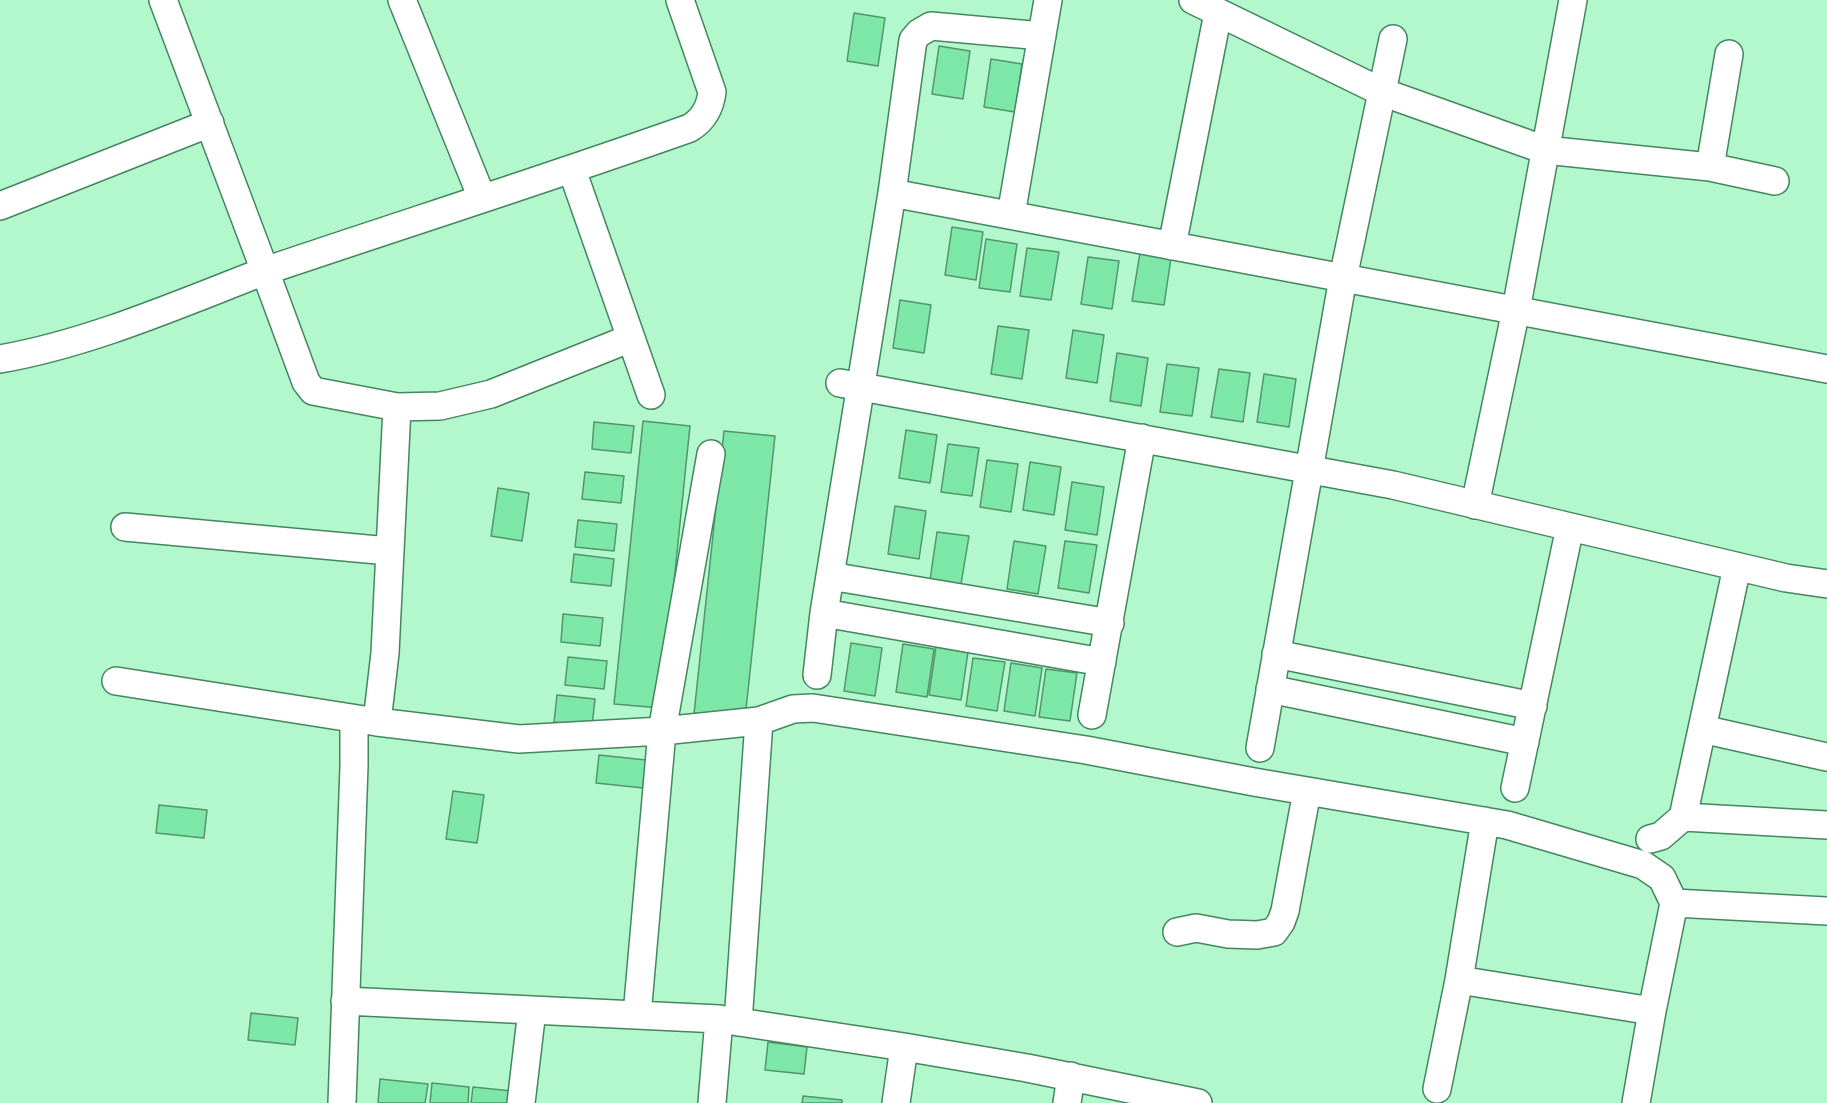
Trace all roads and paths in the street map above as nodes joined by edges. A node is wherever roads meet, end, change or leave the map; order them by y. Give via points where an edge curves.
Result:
1 (163, 0) edge
2 (402, 0) edge
3 (680, 0) edge
4 (1048, 0) edge
5 (1193, 0) edge
6 (1573, 0) edge
7 (1218, 13) junction
8 (1042, 36) junction
9 (1393, 39) dead end
10 (1729, 54) dead end
11 (1382, 92) junction
12 (210, 123) junction
13 (1545, 150) junction
14 (1710, 167) junction
15 (572, 170) junction
16 (1775, 181) dead end
17 (892, 193) junction
18 (482, 198) junction
19 (0, 206) edge
20 (1011, 215) junction
21 (1172, 246) junction
22 (265, 271) junction
23 (1343, 278) junction
24 (1516, 310) junction
25 (631, 338) junction
26 (0, 359) edge
27 (1827, 369) edge
28 (850, 384) junction
29 (651, 396) dead end
30 (397, 407) junction
31 (1142, 438) junction
32 (711, 454) dead end
33 (1309, 469) junction
34 (1475, 505) junction
35 (125, 527) dead end
36 (1570, 527) junction
37 (389, 551) junction
38 (1737, 567) junction
39 (830, 576) junction
40 (1827, 584) edge
41 (825, 613) junction
42 (1110, 623) junction
43 (1276, 654) junction
44 (1102, 662) junction
45 (818, 675) dead end
46 (116, 681) dead end
47 (1270, 689) junction
48 (1533, 706) junction
49 (1092, 715) dead end
50 (366, 721) junction
51 (759, 721) junction
52 (1702, 729) junction
53 (662, 731) junction
54 (1525, 741) junction
55 (1260, 748) dead end
56 (1827, 757) edge
57 (1515, 788) dead end
58 (1307, 791) junction
59 (1683, 818) junction
60 (1485, 821) junction
61 (1827, 825) edge
62 (1650, 839) dead end
63 (1674, 903) junction
64 (1827, 910) edge
65 (1177, 932) dead end
66 (1458, 980) junction
67 (345, 1000) junction
68 (532, 1010) junction
69 (1652, 1011) junction
70 (638, 1016) junction
71 (729, 1021) junction
72 (904, 1047) junction
73 (1071, 1076) junction
74 (1437, 1089) dead end
75 (342, 1103) edge
76 (521, 1103) edge
77 (712, 1103) edge
78 (896, 1103) edge
79 (1067, 1103) edge
80 (1198, 1103) edge
81 (1636, 1103) edge

1 - 12 street
2 - 18 street
3 - 15 street via 712,92 700,122
4 - 8 street
5 - 7 street
6 - 13 street
7 - 11 street
7 - 21 street
8 - 17 street via 932,27 919,33 913,40
8 - 20 street
9 - 11 street
10 - 14 street
11 - 13 street
11 - 23 street
12 - 19 street
12 - 22 street
13 - 14 street
13 - 24 street
14 - 16 street
15 - 18 street
15 - 25 street
17 - 20 street
17 - 28 street
18 - 22 street
20 - 21 street
21 - 23 street
22 - 26 street via 98,333
22 - 30 street via 306,382 313,391
23 - 24 street
23 - 33 street
24 - 27 street
24 - 34 street
25 - 29 street
25 - 30 street via 491,394 440,406
28 - 31 street
28 - 39 street
30 - 37 street
31 - 33 street
31 - 42 street
32 - 53 street
33 - 34 street
33 - 43 street
34 - 36 street
35 - 37 street
36 - 38 street
36 - 48 street
37 - 50 street via 383,679
38 - 40 street
38 - 52 street
39 - 41 street
39 - 42 street
41 - 44 street
41 - 45 street
42 - 44 street
43 - 47 street
43 - 48 street
44 - 49 street
46 - 50 street
47 - 54 street
47 - 55 street
48 - 54 street
50 - 53 street via 519,739
50 - 67 street via 354,766
51 - 53 street
51 - 58 street via 793,709 813,708 1086,750
51 - 71 street
52 - 56 street
52 - 59 street
53 - 70 street
54 - 57 street
58 - 60 street
58 - 65 street via 1285,911 1274,932 1228,934 1196,928
59 - 61 street
59 - 62 street via 1661,836
60 - 63 street via 1643,865 1662,878
60 - 66 street
63 - 64 street
63 - 69 street
66 - 69 street
66 - 74 street
67 - 68 street
67 - 75 street
68 - 70 street
68 - 76 street
69 - 81 street
70 - 71 street
71 - 72 street
71 - 77 street
72 - 73 street
72 - 78 street
73 - 79 street
73 - 80 street

